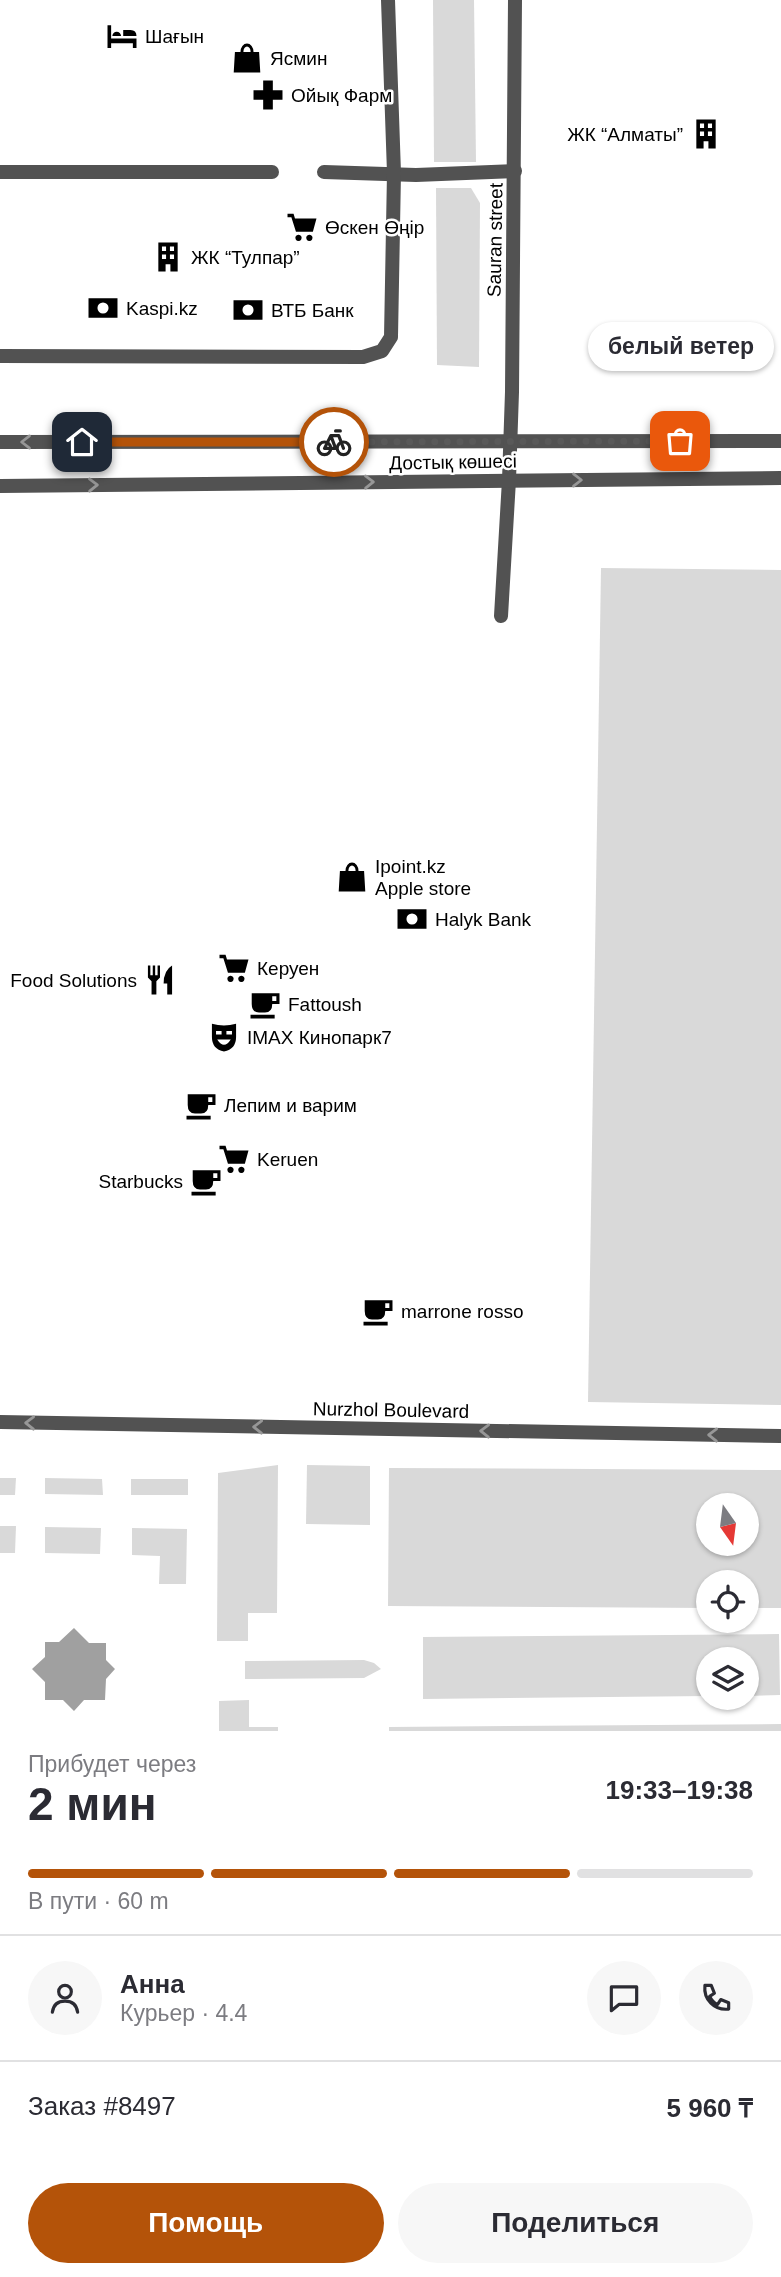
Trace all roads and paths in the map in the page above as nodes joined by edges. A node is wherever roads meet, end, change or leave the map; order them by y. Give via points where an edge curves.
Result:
1 (388, 0) edge
2 (515, 0) edge
3 (515, 171) junction
4 (0, 172) edge
5 (272, 172) dead end
6 (324, 173) dead end
7 (394, 173) junction
8 (0, 356) edge
9 (781, 441) edge
10 (0, 442) edge
11 (511, 442) junction
12 (781, 478) edge
13 (509, 481) junction
14 (0, 485) edge
15 (501, 616) dead end
16 (0, 1422) edge
17 (781, 1436) edge

1 - 7 street
2 - 3 street, Sauran street
3 - 7 street
3 - 11 street, Sauran street
4 - 5 street
6 - 7 street
7 - 8 street via 391,337 382,351 363,358
9 - 11 street, Достық көшесі
11 -> 10 street, Достық көшесі
11 - 13 street, Sauran street
13 -> 12 street, Достық көшесі
14 -> 13 street, Достық көшесі
13 - 15 street, Sauran street
17 -> 16 street, Nurzhol Boulevard

